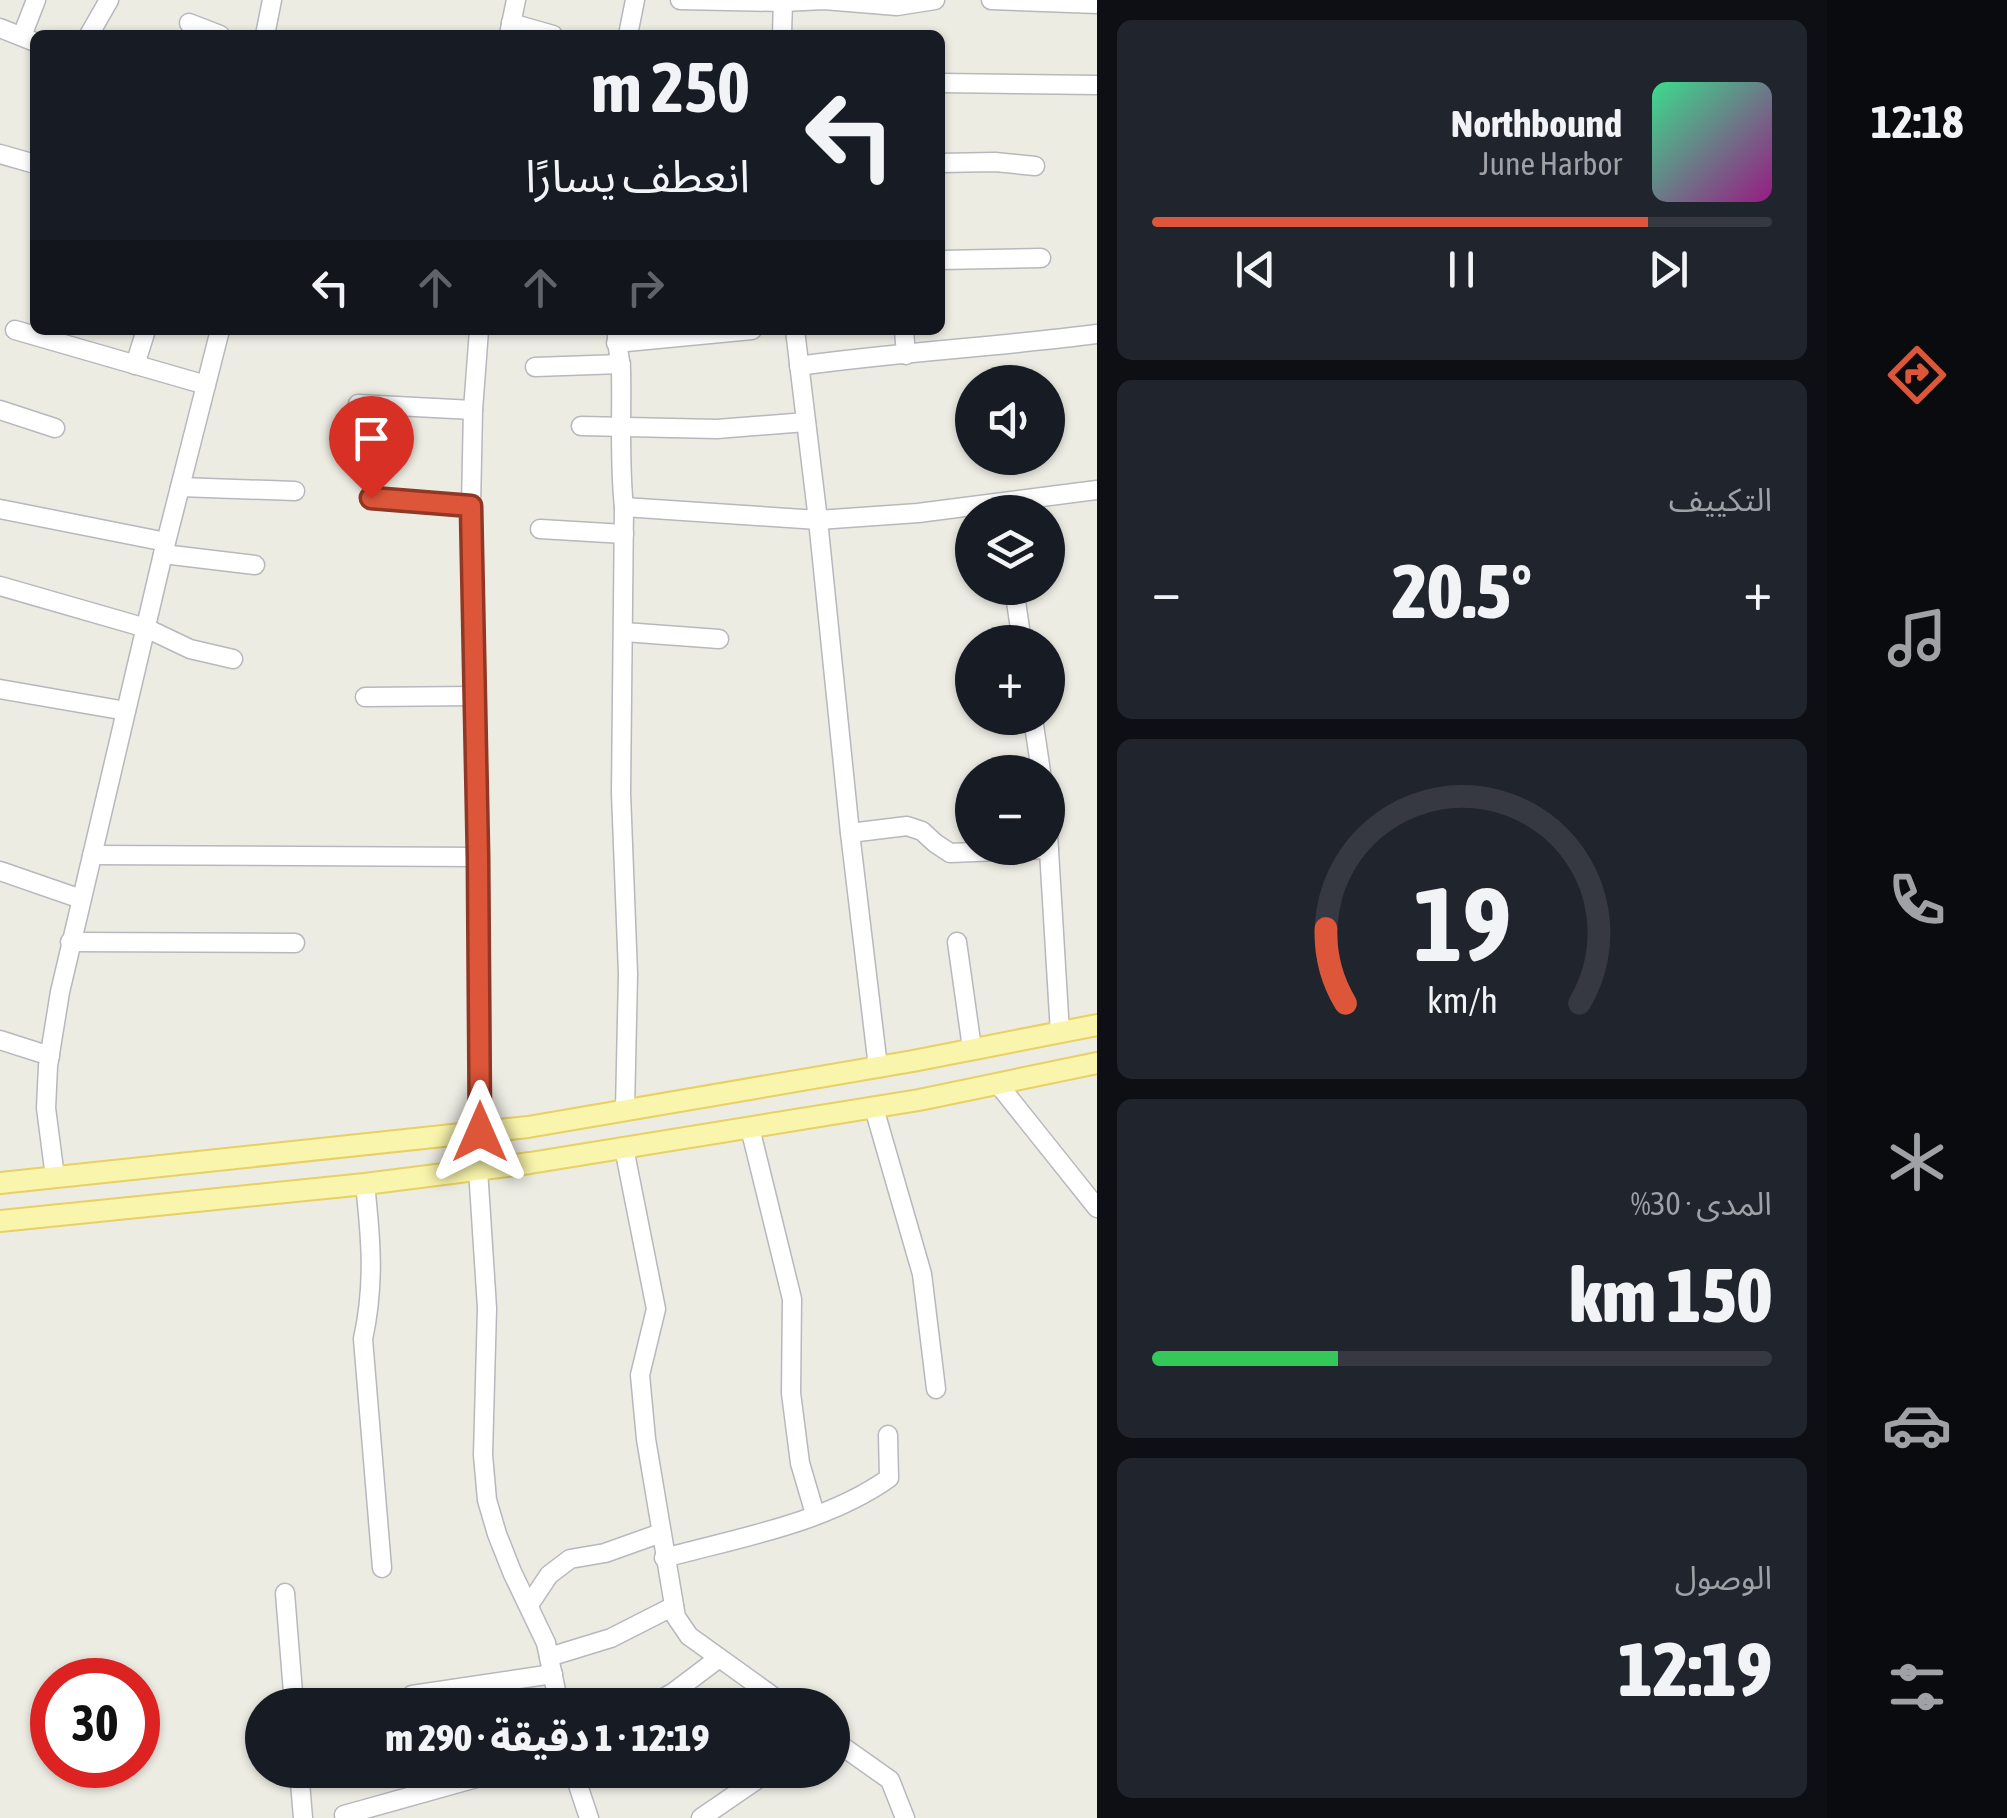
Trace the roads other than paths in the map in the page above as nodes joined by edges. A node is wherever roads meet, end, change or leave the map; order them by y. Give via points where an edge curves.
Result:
1 (36, 0) edge
2 (109, 0) edge
3 (272, 0) edge
4 (516, 0) edge
5 (636, 0) edge
6 (680, 0) edge
7 (935, 0) edge
8 (991, 0) edge
9 (783, 1) edge
10 (1097, 4) edge
11 (189, 23) dead end
12 (0, 28) edge
13 (510, 29) edge
14 (92, 30) edge
15 (207, 30) edge
16 (266, 30) edge
17 (629, 30) edge
18 (782, 30) edge
19 (28, 39) edge
20 (945, 83) edge
21 (1097, 85) edge
22 (0, 154) edge
23 (30, 163) edge
24 (945, 163) edge
25 (1034, 166) dead end
26 (1041, 258) dead end
27 (945, 260) edge
28 (15, 330) dead end
29 (30, 334) edge
30 (1097, 334) edge
31 (32, 335) edge
32 (144, 335) edge
33 (219, 335) edge
34 (479, 335) edge
35 (796, 335) edge
36 (904, 335) edge
37 (616, 336) edge
38 (906, 354) junction
39 (621, 364) junction
40 (135, 366) junction
41 (799, 366) junction
42 (535, 368) dead end
43 (206, 384) junction
44 (358, 404) dead end
45 (0, 410) edge
46 (474, 410) junction
47 (806, 422) junction
48 (582, 426) dead end
49 (621, 426) junction
50 (55, 428) dead end
51 (180, 487) junction
52 (1097, 490) edge
53 (295, 491) dead end
54 (1065, 496) edge
55 (371, 498) dead end
56 (471, 506) junction
57 (0, 508) edge
58 (624, 508) junction
59 (955, 511) edge
60 (818, 520) junction
61 (540, 529) dead end
62 (624, 534) junction
63 (164, 548) junction
64 (255, 564) dead end
65 (0, 586) edge
66 (146, 628) junction
67 (624, 632) junction
68 (719, 639) dead end
69 (233, 659) dead end
70 (0, 689) edge
71 (475, 696) junction
72 (365, 697) dead end
73 (126, 711) junction
74 (850, 833) junction
75 (955, 851) edge
76 (92, 855) junction
77 (478, 857) junction
78 (1050, 865) edge
79 (0, 870) edge
80 (82, 900) junction
81 (70, 942) junction
82 (958, 942) dead end
83 (294, 943) dead end
84 (1093, 1026) edge
85 (1060, 1033) junction
86 (0, 1040) edge
87 (972, 1048) junction
88 (50, 1056) junction
89 (1096, 1065) edge
90 (878, 1067) junction
91 (998, 1084) junction
92 (874, 1108) junction
93 (625, 1110) junction
94 (750, 1128) junction
95 (480, 1132) junction
96 (624, 1148) junction
97 (478, 1169) junction
98 (55, 1177) junction
99 (0, 1183) edge
100 (365, 1184) junction
101 (1097, 1208) edge
102 (0, 1221) edge
103 (936, 1388) dead end
104 (888, 1436) dead end
105 (815, 1514) junction
106 (661, 1533) junction
107 (664, 1558) junction
108 (382, 1568) dead end
109 (285, 1593) dead end
110 (529, 1604) junction
111 (674, 1606) junction
112 (719, 1658) junction
113 (551, 1666) junction
114 (293, 1688) edge
115 (446, 1688) edge
116 (556, 1688) edge
117 (679, 1688) edge
118 (761, 1688) edge
119 (850, 1752) edge
120 (300, 1788) edge
121 (441, 1788) edge
122 (579, 1788) edge
123 (745, 1788) edge
124 (344, 1815) dead end
125 (303, 1818) edge
126 (588, 1818) edge
127 (701, 1818) edge
128 (904, 1818) edge

1 - 19 street
2 - 14 street
3 - 16 street
4 - 13 street
5 - 17 street
6 - 9 street
7 - 9 street via 897,6
8 - 10 street
9 - 18 street
11 - 15 street
12 - 19 street
20 - 21 street
22 - 23 street
24 - 25 street
26 - 27 street
28 - 29 street
30 - 38 street
31 - 40 street
32 - 40 street
33 - 43 street
34 - 46 street
35 - 41 street
36 - 38 street
37 - 39 street
38 - 41 street
39 - 42 street
39 - 49 street
40 - 43 street
41 - 47 street
43 - 51 street
44 - 46 street
45 - 50 street
46 - 56 street
47 - 49 street
47 - 60 street
48 - 49 street
49 - 58 street
51 - 53 street
51 - 63 street
52 - 54 street
55 - 56 street
56 - 71 street
57 - 63 street
58 - 60 street
58 - 62 street
59 - 60 street
60 - 74 street
61 - 62 street
62 - 67 street
63 - 64 street
63 - 66 street
65 - 66 street
66 - 69 street via 190,649
66 - 73 street
67 - 68 street
67 - 93 street
70 - 73 street
71 - 72 street
71 - 77 street
73 - 76 street
74 - 75 street via 907,826
74 - 90 street
76 - 77 street
76 - 80 street
77 - 95 street
78 - 85 street
79 - 80 street
80 - 81 street
81 - 83 street
81 - 88 street
82 - 87 street
84 - 85 main road
84 - 89 main road
85 - 87 main road
86 - 88 street
87 - 90 main road
88 - 98 street via 46,1108
89 - 91 main road
90 - 93 main road
91 - 92 main road
91 - 101 street
92 - 94 main road
92 - 103 street via 922,1274
93 - 95 main road
94 - 96 main road
94 - 105 street via 792,1299 791,1394
95 - 98 main road
96 - 97 main road
96 - 106 street via 656,1309 640,1375
97 - 100 main road
97 - 110 street via 487,1308 487,1500
98 - 99 main road
100 - 102 main road
100 - 108 street via 372,1247 363,1339
104 - 105 street via 888,1478
105 - 107 street
106 - 107 street
106 - 110 street via 570,1560 548,1575
107 - 111 street
109 - 114 street
110 - 113 street
111 - 112 street via 689,1636
111 - 113 street
112 - 117 street
112 - 118 street
113 - 115 street
113 - 116 street
119 - 128 street via 890,1780
120 - 125 street
121 - 124 street
122 - 126 street
123 - 127 street

